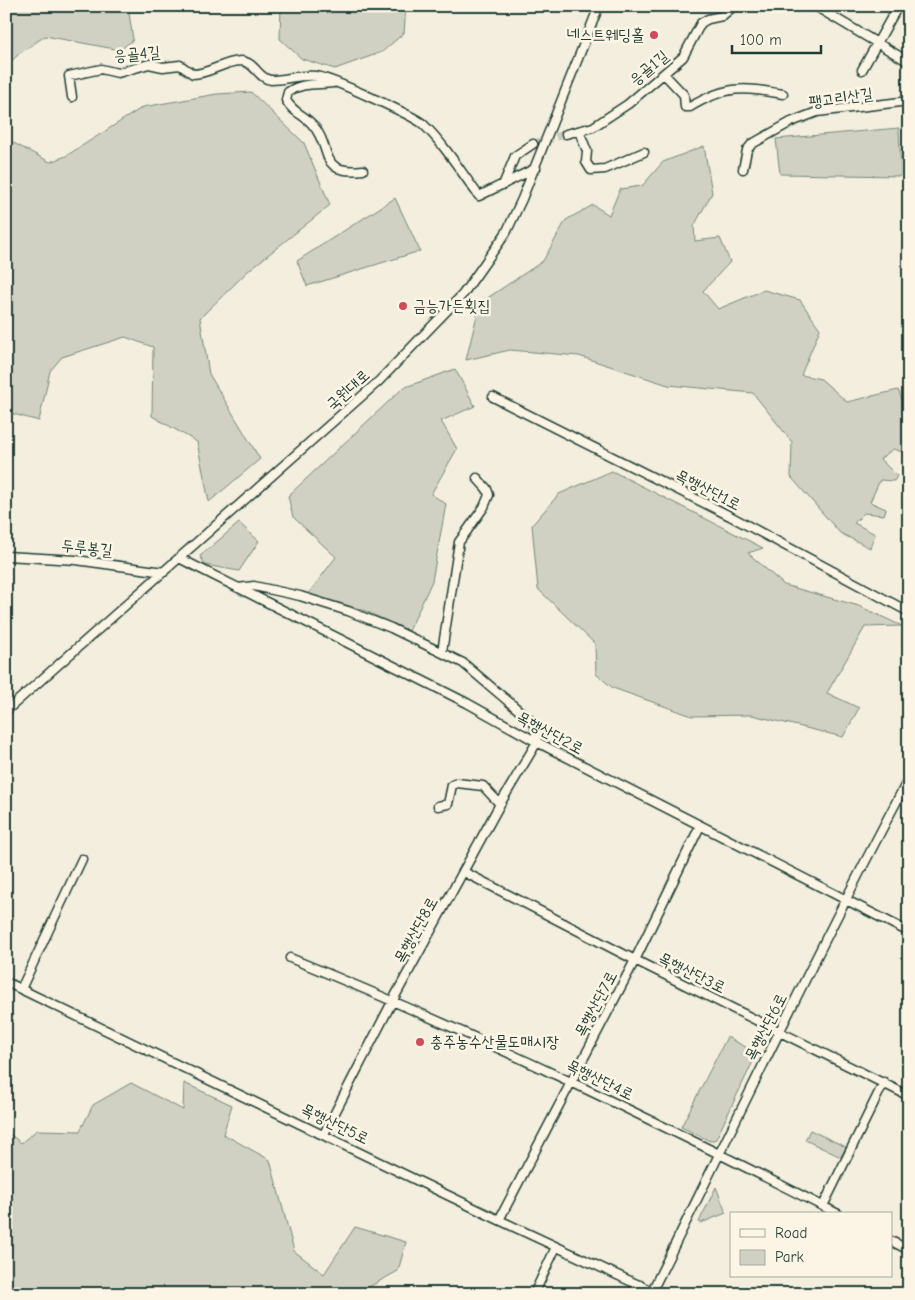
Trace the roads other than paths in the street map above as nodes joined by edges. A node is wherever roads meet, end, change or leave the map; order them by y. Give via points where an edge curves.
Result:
1 (599, 6) edge
2 (734, 6) edge
3 (815, 6) edge
4 (898, 6) edge
5 (877, 43) junction
6 (909, 62) edge
7 (862, 70) dead end
8 (664, 74) junction
9 (335, 82) junction
10 (783, 94) dead end
11 (72, 97) dead end
12 (909, 101) edge
13 (579, 132) junction
14 (566, 134) tunnel mouth
15 (533, 144) tunnel mouth
16 (644, 152) dead end
17 (536, 168) junction
18 (743, 169) dead end
19 (363, 170) dead end
20 (503, 185) junction
21 (493, 397) dead end
22 (477, 478) dead end
23 (6, 556) edge
24 (179, 558) junction
25 (164, 572) junction
26 (237, 588) junction
27 (909, 612) edge
28 (442, 652) junction
29 (6, 711) edge
30 (537, 742) junction
31 (909, 778) edge
32 (500, 804) junction
33 (438, 806) dead end
34 (700, 826) junction
35 (82, 859) dead end
36 (464, 872) junction
37 (845, 899) junction
38 (909, 932) edge
39 (290, 958) dead end
40 (634, 960) junction
41 (6, 982) edge
42 (21, 989) junction
43 (393, 1000) junction
44 (779, 1032) junction
45 (572, 1080) junction
46 (884, 1082) junction
47 (909, 1096) edge
48 (324, 1134) junction
49 (718, 1154) junction
50 (823, 1206) junction
51 (834, 1212) edge
52 (499, 1220) junction
53 (892, 1242) edge
54 (556, 1246) junction
55 (909, 1250) edge
56 (640, 1286) junction
57 (655, 1292) edge
58 (534, 1294) edge
59 (630, 1294) edge

1 - 17 street, 국원대로
2 - 8 street, 응골1길 via 722,16 701,23 683,57
3 - 5 street
4 - 5 street
5 - 6 street
5 - 7 street
8 - 10 street via 684,95 685,106 690,108 708,96 745,88
8 - 13 street, 응골1길 via 628,104 593,127
9 - 11 street, 응골4길 via 305,74 270,80 243,61 193,74 180,64 149,64 118,73 101,69 70,76
9 - 19 street, 응골4길 via 295,87 288,92 286,100 291,109 311,123 323,139 328,160 335,167 346,172
9 - 20 street, 응골4길 via 420,122 436,138 479,196
12 - 18 street, 팽고리산길 via 817,112 791,122 752,144 747,150
13 - 14 street, 응골1길
13 - 16 street via 591,170 606,170
15 - 20 street via 515,156
17 - 20 street, 응골4길
17 - 24 street, 국원대로 via 506,232 457,301 379,381
21 - 27 street, 목행산단1로 via 730,516
22 - 28 street via 489,495 459,542
23 - 25 street, 두루봉길 via 76,560
24 - 25 street, 국원대로
24 - 26 street, 목행산단2로
25 - 29 street, 국원대로
26 - 28 street via 254,586 348,611
26 - 30 street, 목행산단2로 via 467,703
28 - 30 street via 463,663 535,724
30 - 32 street, 목행산단8로
30 - 34 street, 목행산단2로
31 - 37 street, 목행산단6로
32 - 33 street via 483,786 457,783 452,785 448,804
32 - 36 street, 목행산단8로
34 - 37 street, 목행산단2로
34 - 40 street, 목행산단7로
35 - 42 street
36 - 40 street, 목행산단3로
36 - 43 street, 목행산단8로
37 - 38 street, 목행산단2로
37 - 44 street, 목행산단6로
39 - 43 street, 목행산단4로
40 - 44 street, 목행산단3로
40 - 45 street, 목행산단7로
41 - 42 street, 목행산단5로
42 - 48 street, 목행산단5로
43 - 45 street, 목행산단4로
43 - 48 street, 목행산단8로
44 - 46 street, 목행산단3로
44 - 49 street, 목행산단6로
45 - 49 street, 목행산단4로
45 - 52 street, 목행산단7로
46 - 47 street, 목행산단3로
46 - 50 street
48 - 52 street, 목행산단5로
49 - 50 street, 목행산단4로
49 - 57 street, 목행산단6로
50 - 51 street, 목행산단4로
52 - 54 street, 목행산단5로
53 - 55 street
54 - 56 street, 목행산단5로
54 - 58 street
56 - 57 street, 목행산단5로
56 - 59 street

